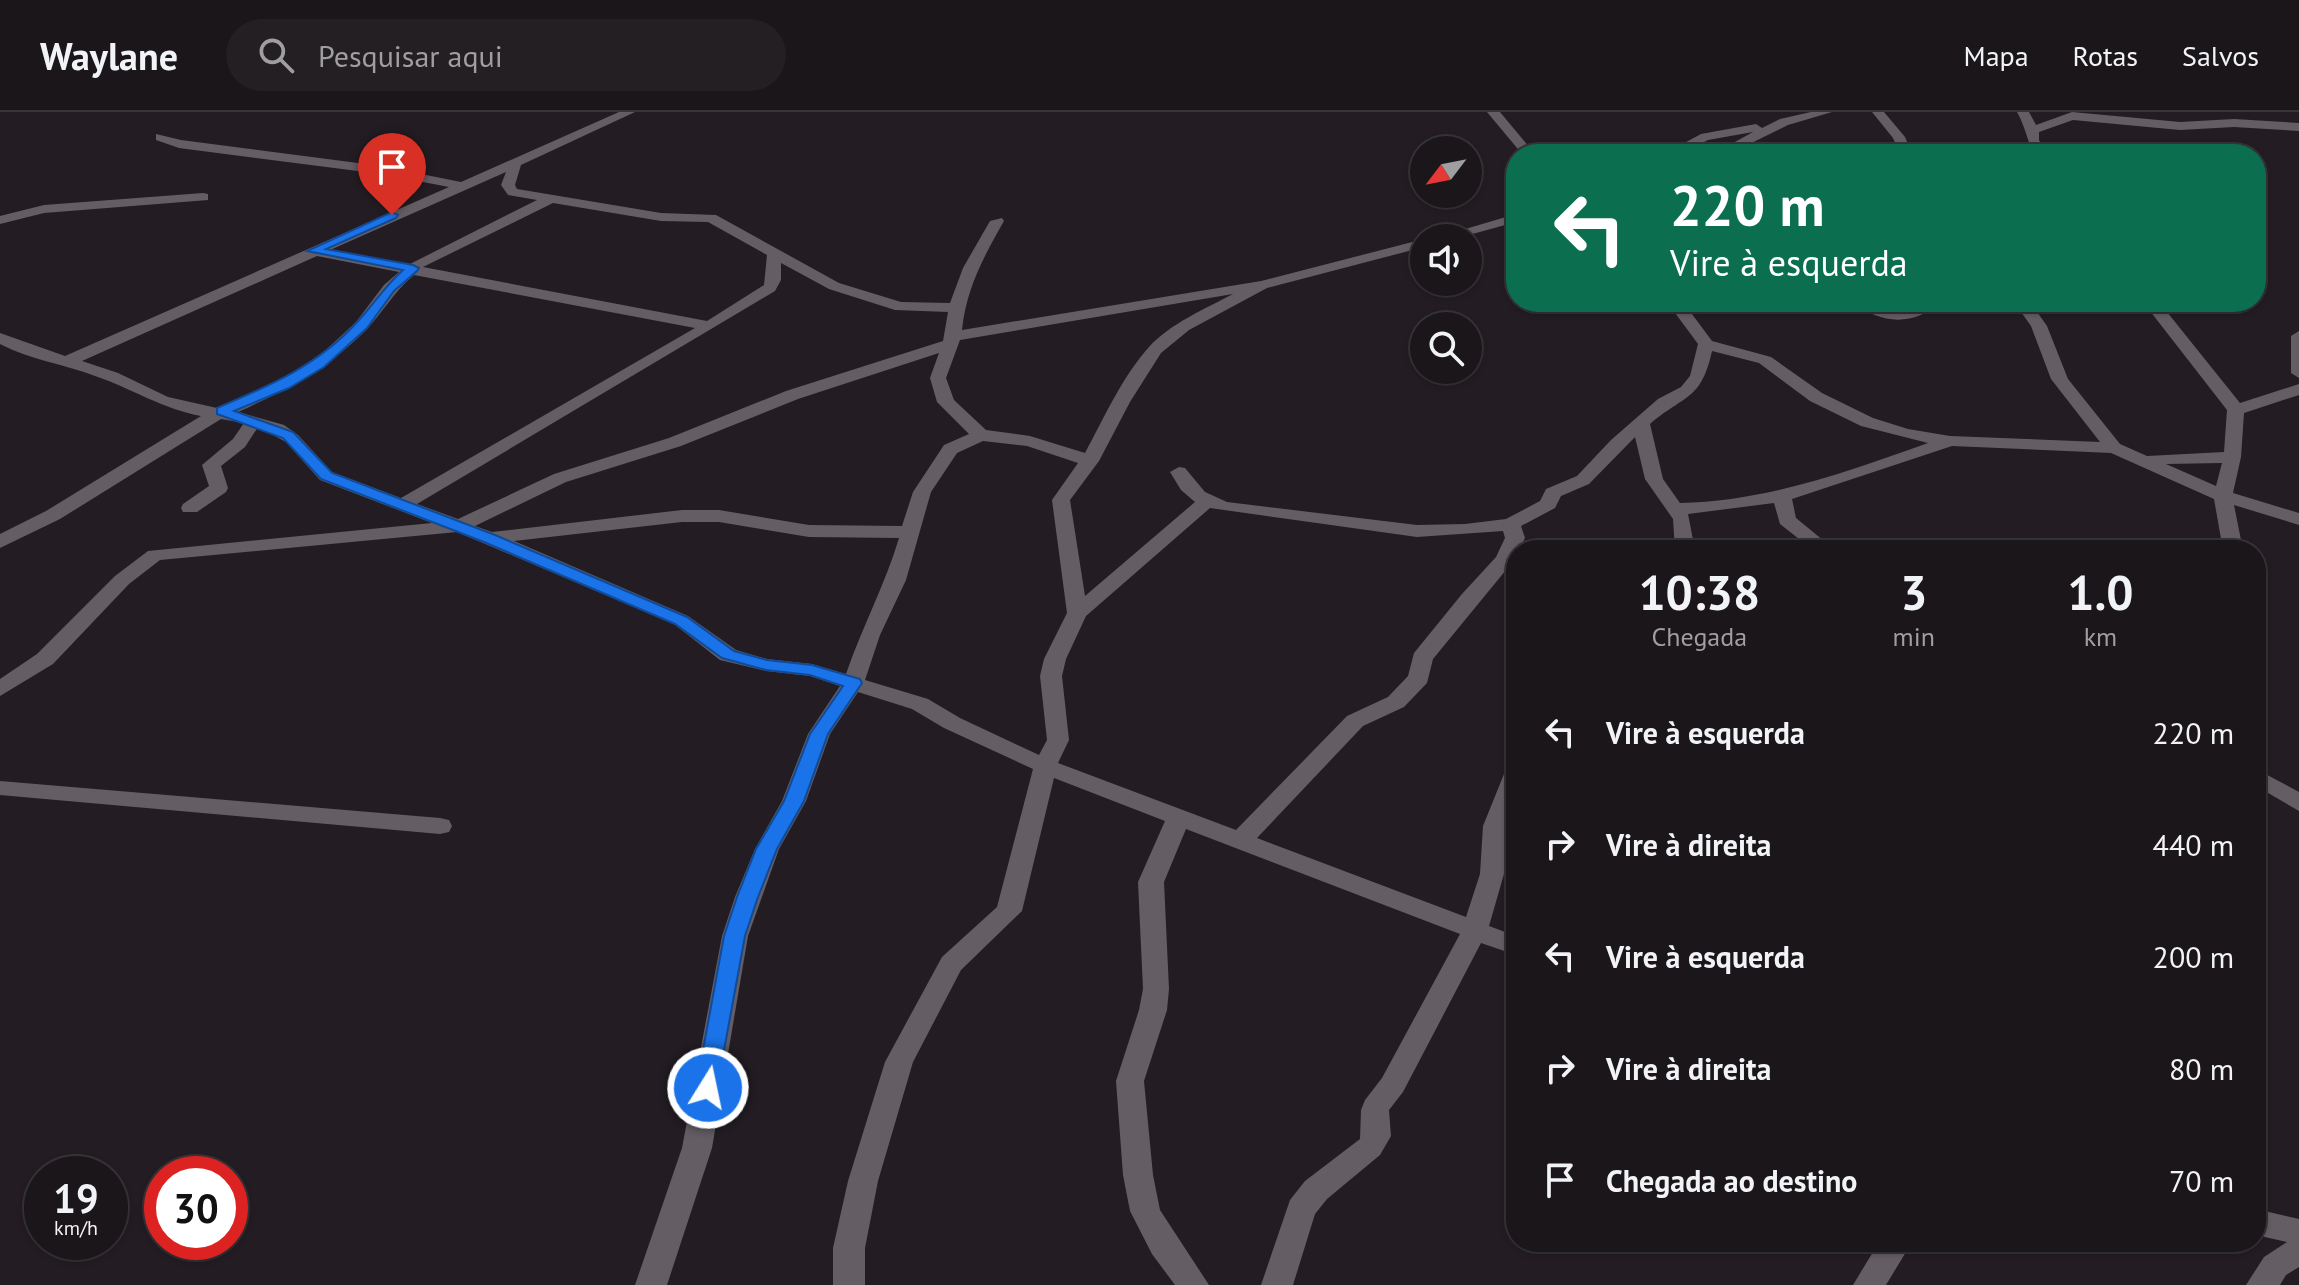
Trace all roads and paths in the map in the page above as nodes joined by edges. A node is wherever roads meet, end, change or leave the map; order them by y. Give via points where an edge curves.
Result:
1 (629, 112) edge
2 (1493, 112) edge
3 (1826, 112) edge
4 (1878, 112) edge
5 (2023, 112) edge
6 (2052, 112) edge
7 (2074, 114) edge
8 (1777, 125) junction
9 (2299, 127) edge
10 (2033, 130) junction
11 (160, 137) dead end
12 (1520, 144) edge
13 (1691, 144) edge
14 (1739, 144) edge
15 (1902, 144) edge
16 (2035, 144) edge
17 (515, 163) junction
18 (458, 185) junction
19 (203, 197) dead end
20 (552, 198) junction
21 (0, 220) edge
22 (997, 221) dead end
23 (1506, 221) edge
24 (1482, 227) edge
25 (1410, 247) edge
26 (313, 251) junction
27 (774, 254) junction
28 (413, 268) junction
29 (1262, 285) junction
30 (956, 308) junction
31 (1682, 312) edge
32 (1878, 312) edge
33 (1917, 312) edge
34 (2031, 312) edge
35 (2159, 312) edge
36 (710, 326) junction
37 (2299, 336) edge
38 (952, 340) junction
39 (4, 344) edge
40 (1706, 344) junction
41 (66, 362) junction
42 (2299, 373) edge
43 (2299, 389) edge
44 (2236, 410) junction
45 (222, 411) junction
46 (254, 421) junction
47 (1641, 424) junction
48 (981, 435) junction
49 (1950, 441) junction
50 (2114, 448) junction
51 (2232, 457) junction
52 (2141, 458) junction
53 (1090, 461) junction
54 (1179, 472) dead end
55 (1782, 494) junction
56 (2223, 496) junction
57 (1206, 502) junction
58 (404, 504) junction
59 (190, 508) dead end
60 (1675, 509) junction
61 (2299, 519) edge
62 (1511, 524) junction
63 (459, 526) junction
64 (909, 532) junction
65 (490, 538) junction
66 (1514, 540) edge
67 (1684, 540) edge
68 (1812, 540) edge
69 (2231, 540) edge
70 (0, 542) edge
71 (1506, 555) edge
72 (1077, 613) junction
73 (853, 683) junction
74 (0, 689) edge
75 (1045, 766) junction
76 (2266, 782) edge
77 (0, 788) edge
78 (1506, 799) edge
79 (2299, 803) edge
80 (1178, 819) junction
81 (440, 826) dead end
82 (1241, 840) junction
83 (1476, 928) junction
84 (1506, 942) edge
85 (2266, 1224) edge
86 (2299, 1232) edge
87 (2299, 1251) edge
88 (1890, 1252) edge
89 (651, 1285) edge
90 (849, 1285) edge
91 (1193, 1285) edge
92 (1277, 1285) edge
93 (1869, 1285) edge
94 (2262, 1285) edge

1 - 17 street
2 - 12 street
3 - 8 street
4 - 15 street
5 - 10 street
6 - 7 street
7 - 9 street via 2169,126
7 - 10 street
8 - 13 street
8 - 14 street
10 - 16 street
11 - 18 street
17 - 18 street
17 - 20 street via 510,190
18 - 26 street
19 - 21 street via 44,209
20 - 27 street via 661,217 711,218
20 - 28 street
22 - 30 street via 970,268
23 - 24 street
25 - 29 street
26 - 28 street
26 - 41 street
27 - 30 street via 880,303
27 - 36 street via 770,288
28 - 36 street
28 - 45 street via 320,364
29 - 38 street
29 - 53 street via 1183,327 1155,350
30 - 38 street
31 - 40 street
32 - 33 street
34 - 50 street via 2041,324 2053,367
35 - 44 street
36 - 58 street
37 - 42 street
38 - 48 street via 938,378 946,402
38 - 63 street via 675,442 560,478
39 - 41 street
40 - 47 street via 1698,377
40 - 49 street via 1765,360 1816,397 1867,422
41 - 45 street via 169,403
43 - 44 street
44 - 51 street
45 - 46 street
45 - 70 street
46 - 58 street via 288,435 326,476
46 - 59 street via 239,443 211,465 219,488
47 - 60 street via 1654,479
47 - 62 street via 1583,480 1553,493 1548,504
48 - 53 street via 1030,441
48 - 64 street via 961,442 943,458 922,492
49 - 50 street
49 - 55 street
50 - 52 street
51 - 52 street
51 - 56 street
52 - 56 street
53 - 72 street via 1061,500
54 - 57 street via 1186,486
55 - 60 street via 1712,510
55 - 68 street via 1787,520
56 - 61 street
56 - 69 street
57 - 62 street via 1417,531
57 - 72 street
58 - 63 street
60 - 67 street
62 - 66 street
63 - 65 street
63 - 74 street via 155,555 122,580 45,659
64 - 65 street via 809,531 719,516 682,516
64 - 73 street via 896,580
65 - 73 street via 681,620 728,655
71 - 82 street via 1422,658 1419,678 1396,702 1355,721
72 - 75 street via 1051,676 1058,740
73 - 75 street via 920,704
73 - 89 street via 819,734 735,936 697,1148
75 - 80 street
75 - 90 street via 1009,911 951,964 899,1062 863,1181 849,1248
76 - 79 street
77 - 81 street
78 - 83 street via 1495,826 1492,874
80 - 82 street
80 - 91 street via 1151,882 1156,989 1130,1081 1145,1211
82 - 83 street
83 - 84 street
83 - 92 street via 1393,1084 1379,1100 1370,1147 1316,1190 1301,1209
85 - 86 street
87 - 94 street via 2275,1266
88 - 93 street

